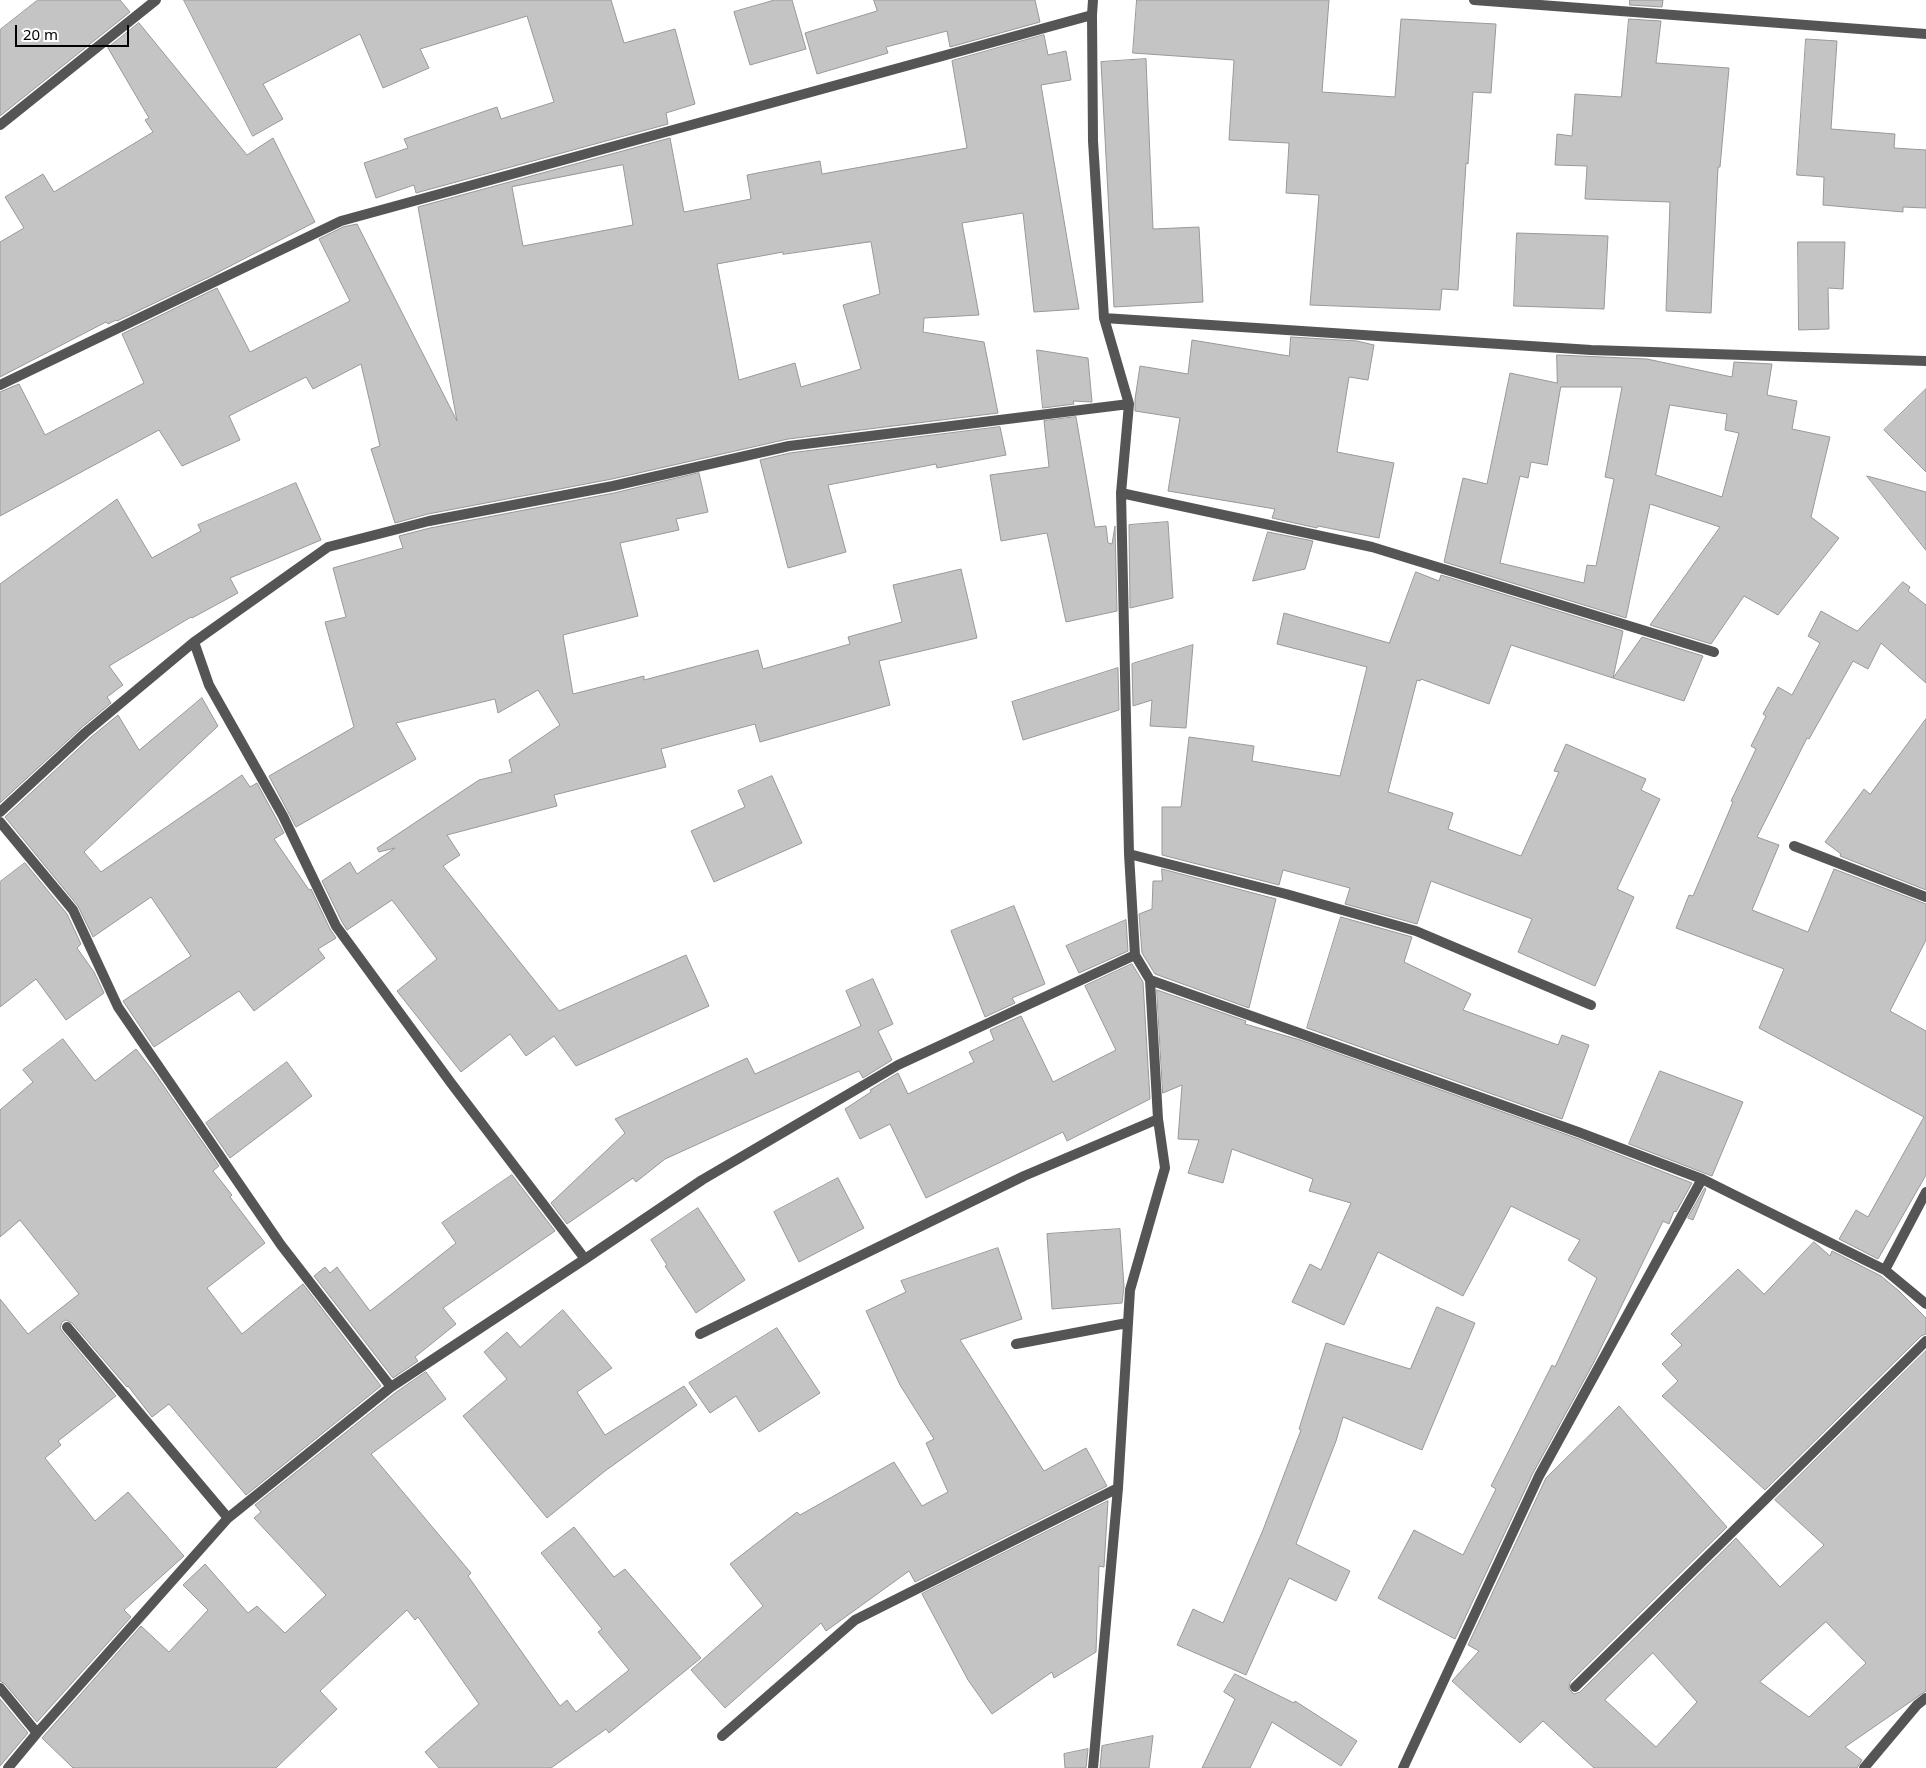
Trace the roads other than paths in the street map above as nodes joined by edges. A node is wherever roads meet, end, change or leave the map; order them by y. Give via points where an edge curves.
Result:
1 (156, 0) edge
2 (1093, 0) edge
3 (1474, 0) edge
4 (1092, 15) junction
5 (1926, 34) edge
6 (0, 125) edge
7 (1104, 318) junction
8 (1926, 361) edge
9 (0, 385) edge
10 (1129, 404) junction
11 (1120, 493) junction
12 (194, 642) junction
13 (1714, 652) dead end
14 (0, 812) edge
15 (0, 822) edge
16 (1794, 846) dead end
17 (1129, 854) junction
18 (1926, 897) edge
19 (1135, 955) junction
20 (1150, 980) junction
21 (1591, 1005) dead end
22 (1158, 1119) junction
23 (1702, 1179) junction
24 (1926, 1192) edge
25 (584, 1260) junction
26 (1885, 1270) junction
27 (1926, 1304) edge
28 (1127, 1323) junction
29 (67, 1327) dead end
30 (700, 1334) dead end
31 (1926, 1341) edge
32 (1016, 1344) dead end
33 (391, 1387) junction
34 (1118, 1488) junction
35 (228, 1518) junction
36 (1575, 1687) dead end
37 (0, 1688) edge
38 (1926, 1698) edge
39 (36, 1733) junction
40 (722, 1736) dead end
41 (8, 1768) edge
42 (1093, 1768) edge
43 (1403, 1768) edge
44 (1864, 1768) edge

1 - 6 street
2 - 4 street
3 - 5 street
4 - 7 street via 1093,141
4 - 9 street via 341,221
7 - 8 street via 1591,350
7 - 10 street
10 - 11 street
10 - 12 street via 789,446 613,486 429,521 328,547
11 - 13 street via 1372,547
11 - 17 street
12 - 14 street via 85,733
12 - 25 street via 209,685 283,816 336,926
15 - 33 street via 73,910 118,1007 281,1245
16 - 18 street
17 - 19 street
17 - 21 street via 1416,931
19 - 20 street
19 - 25 street via 898,1065 702,1180
20 - 22 street
20 - 23 street
22 - 28 street via 1165,1168 1130,1290
22 - 30 street via 1024,1176
23 - 26 street
23 - 43 street via 1539,1476
24 - 26 street
25 - 33 street
26 - 27 street
28 - 32 street
28 - 34 street
29 - 35 street
31 - 36 street
33 - 35 street
34 - 40 street via 855,1620
34 - 42 street
35 - 39 street
37 - 39 street
38 - 44 street via 1917,1704
39 - 41 street

